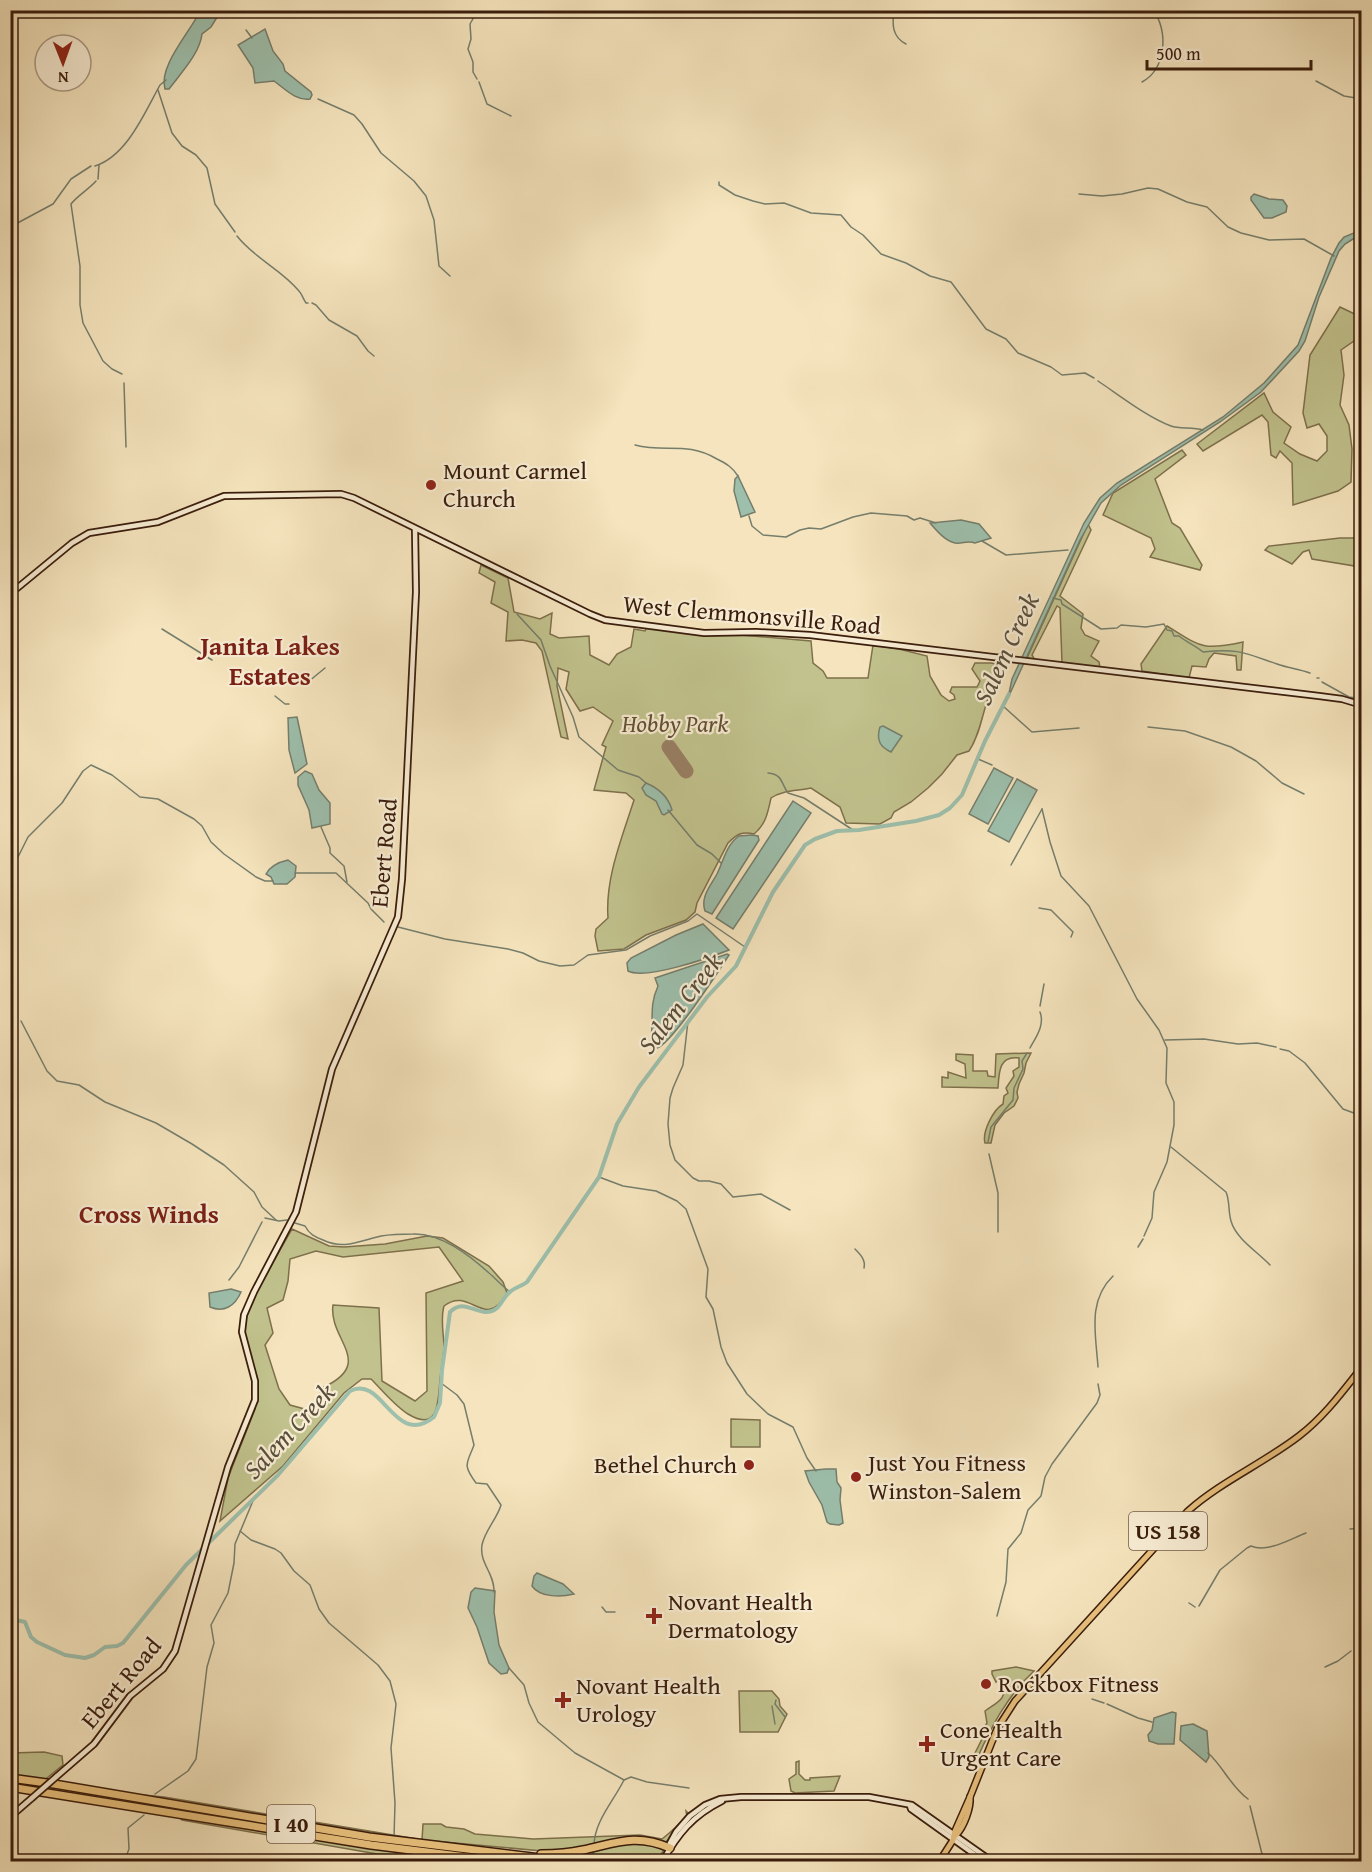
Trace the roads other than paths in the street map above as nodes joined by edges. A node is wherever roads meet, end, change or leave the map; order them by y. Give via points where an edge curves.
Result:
1 (415, 529) junction
2 (10, 594) edge
3 (1362, 705) edge
4 (1362, 1367) edge
5 (10, 1778) edge
6 (10, 1787) edge
7 (10, 1817) edge
8 (955, 1837) junction
9 (670, 1848) junction
10 (504, 1853) junction
11 (486, 1859) junction
12 (498, 1862) edge
13 (507, 1862) edge
14 (573, 1862) edge
15 (662, 1862) edge
16 (939, 1862) edge
17 (985, 1862) edge
18 (993, 1862) edge

1 - 2 main road, West Clemmonsville Road via 341,494 224,496 158,522 83,536
1 - 3 main road, West Clemmonsville Road via 605,620 704,633 810,635 1319,696
1 - 7 main road, Ebert Road, bridge via 416,592 401,902 332,1069 299,1201 244,1315 242,1332 255,1381 255,1400 228,1464 170,1661 134,1692 94,1744
4 - 8 main road, US 158 via 1309,1428 1202,1499 1168,1531 1015,1701 997,1729
5 - 10 highway, I 40 via 369,1837
6 - 11 highway, I 40 via 371,1845
8 - 9 main road via 920,1809 887,1800 741,1797 710,1803 690,1816 676,1832
8 - 16 main road, US 158
8 - 17 main road
8 - 18 main road
9 - 10 highway via 630,1839 567,1853
9 - 15 main road
10 - 14 highway, I 40
11 - 12 highway
11 - 13 highway, I 40

